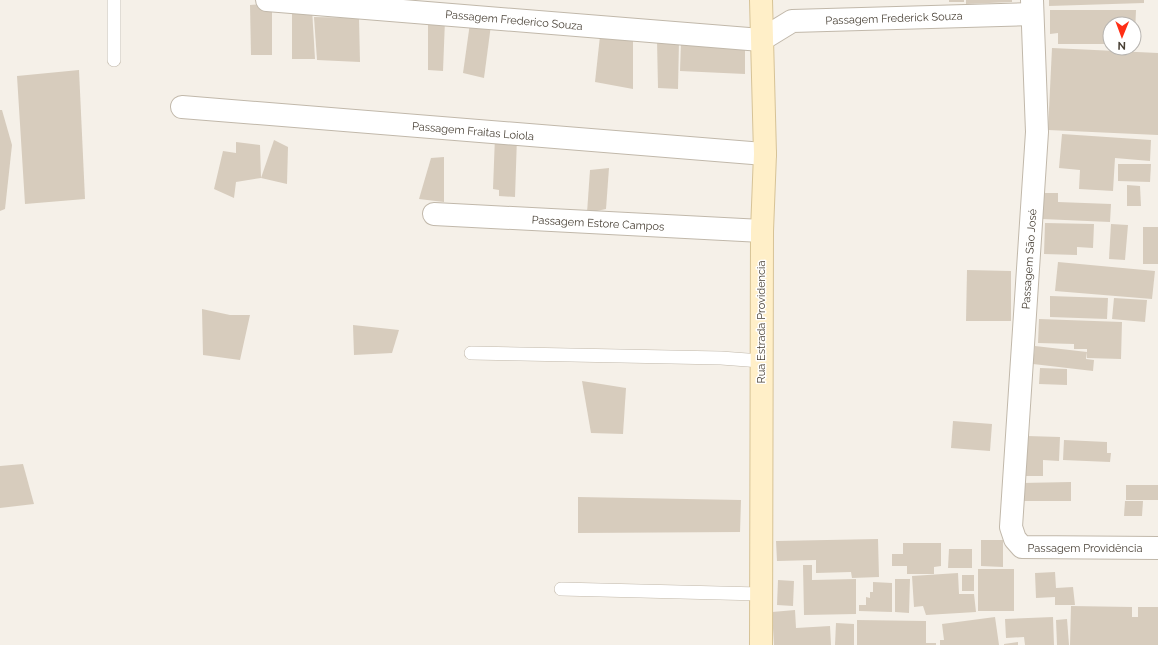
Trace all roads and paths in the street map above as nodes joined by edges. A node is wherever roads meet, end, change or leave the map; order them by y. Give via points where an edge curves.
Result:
1 (114, 0) edge
2 (266, 0) edge
3 (761, 0) edge
4 (1032, 7) edge
5 (761, 40) junction
6 (114, 60) dead end
7 (182, 107) dead end
8 (765, 154) junction
9 (434, 214) dead end
10 (762, 231) junction
11 (471, 352) dead end
12 (761, 360) junction
13 (1011, 517) joint
14 (1158, 548) edge
15 (561, 589) dead end
16 (760, 594) junction
17 (761, 645) edge

1 - 6 lane
2 - 5 street, Passagem Frederico Souza
3 - 5 main road, Rua Estrada Providencia
4 - 5 street, Passagem Frederick Souza via 792,22
4 - 13 street, Passagem São José via 1037,132
5 - 8 main road, Rua Estrada Providencia
7 - 8 street, Passagem Fraitas Loiola
8 - 10 main road, Rua Estrada Providencia
9 - 10 street, Passagem Estore Campos
10 - 12 main road, Rua Estrada Providencia
11 - 12 lane
12 - 16 main road, Rua Estrada Providencia
13 - 14 street, Passagem Providência via 1015,539 1022,547
15 - 16 lane
16 - 17 main road, Rua Estrada Providencia

